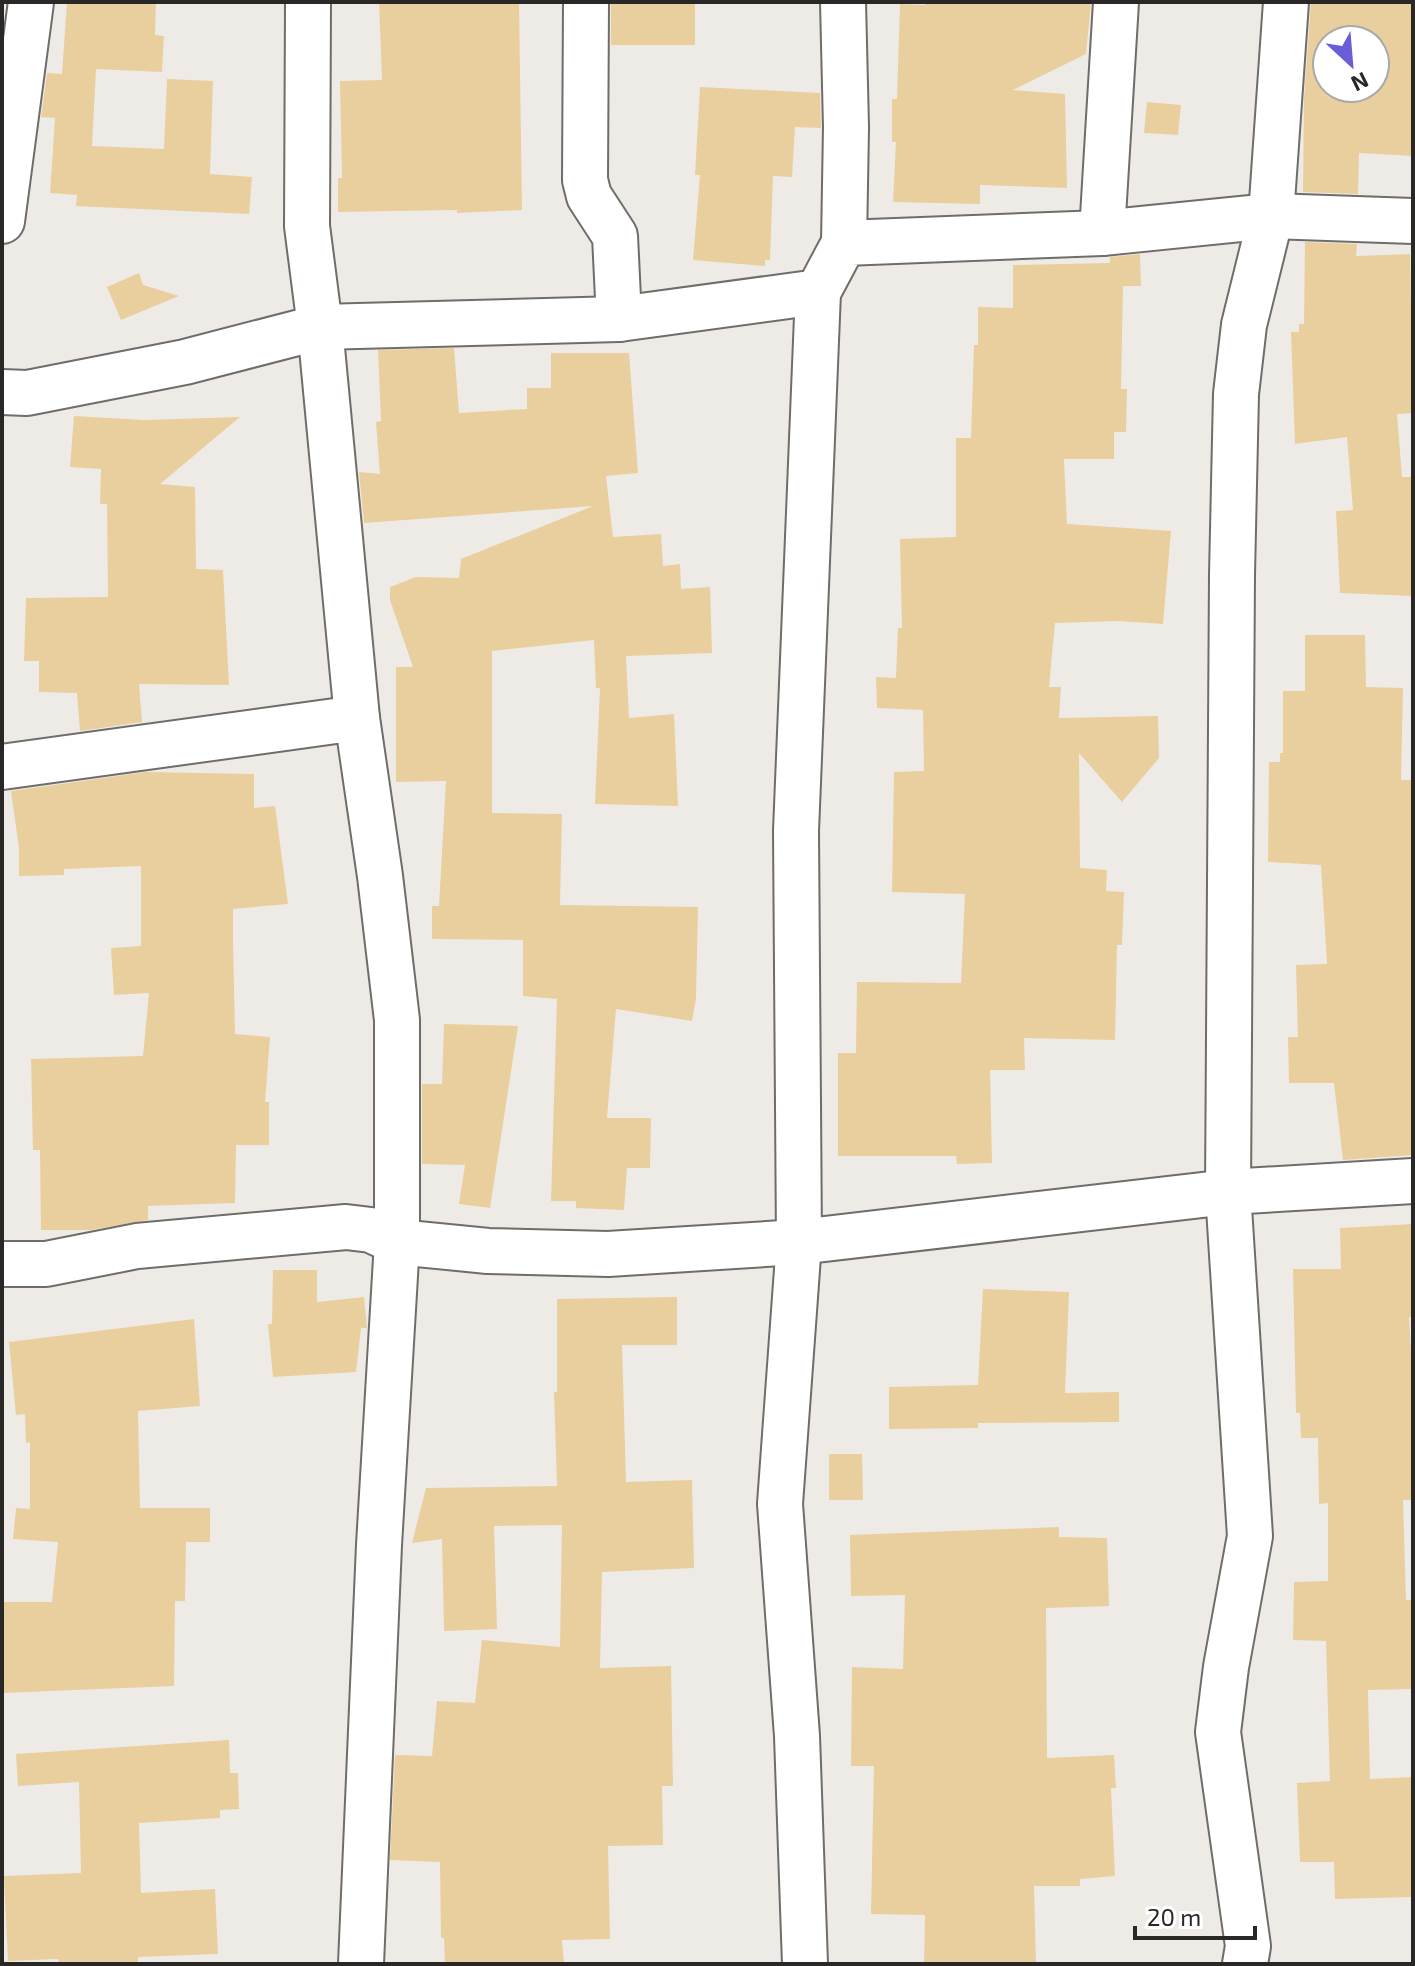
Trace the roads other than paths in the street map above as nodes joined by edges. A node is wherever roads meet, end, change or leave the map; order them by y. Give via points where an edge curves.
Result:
1 (31, 2) edge
2 (308, 2) edge
3 (586, 2) edge
4 (843, 2) edge
5 (1116, 2) edge
6 (1286, 2) edge
7 (1271, 216) junction
8 (2, 221) edge
9 (1413, 221) edge
10 (1102, 233) junction
11 (844, 243) junction
12 (818, 292) junction
13 (619, 319) junction
14 (320, 327) junction
15 (2, 392) edge
16 (357, 718) junction
17 (2, 767) edge
18 (1413, 1181) edge
19 (1228, 1192) junction
20 (397, 1242) junction
21 (799, 1242) junction
22 (2, 1264) edge
23 (361, 1964) edge
24 (805, 1964) edge
25 (1245, 1964) edge

1 - 8 street
2 - 14 street via 307,226
3 - 13 street via 585,180 589,196 615,236
4 - 11 street
5 - 10 street
6 - 7 street
7 - 9 street
7 - 10 street
7 - 19 street via 1244,325 1236,394
10 - 11 street
11 - 12 street
12 - 13 street
12 - 21 street via 796,831
13 - 14 street
14 - 15 street via 185,362 27,393
14 - 16 street
16 - 17 street
16 - 20 street via 397,1020
18 - 19 street
19 - 21 street
19 - 25 street via 1250,1536 1218,1732 1246,1930
20 - 21 street via 608,1254
20 - 22 street via 371,1230 346,1227 137,1246 46,1264
20 - 23 street
21 - 24 street via 780,1504 797,1736

